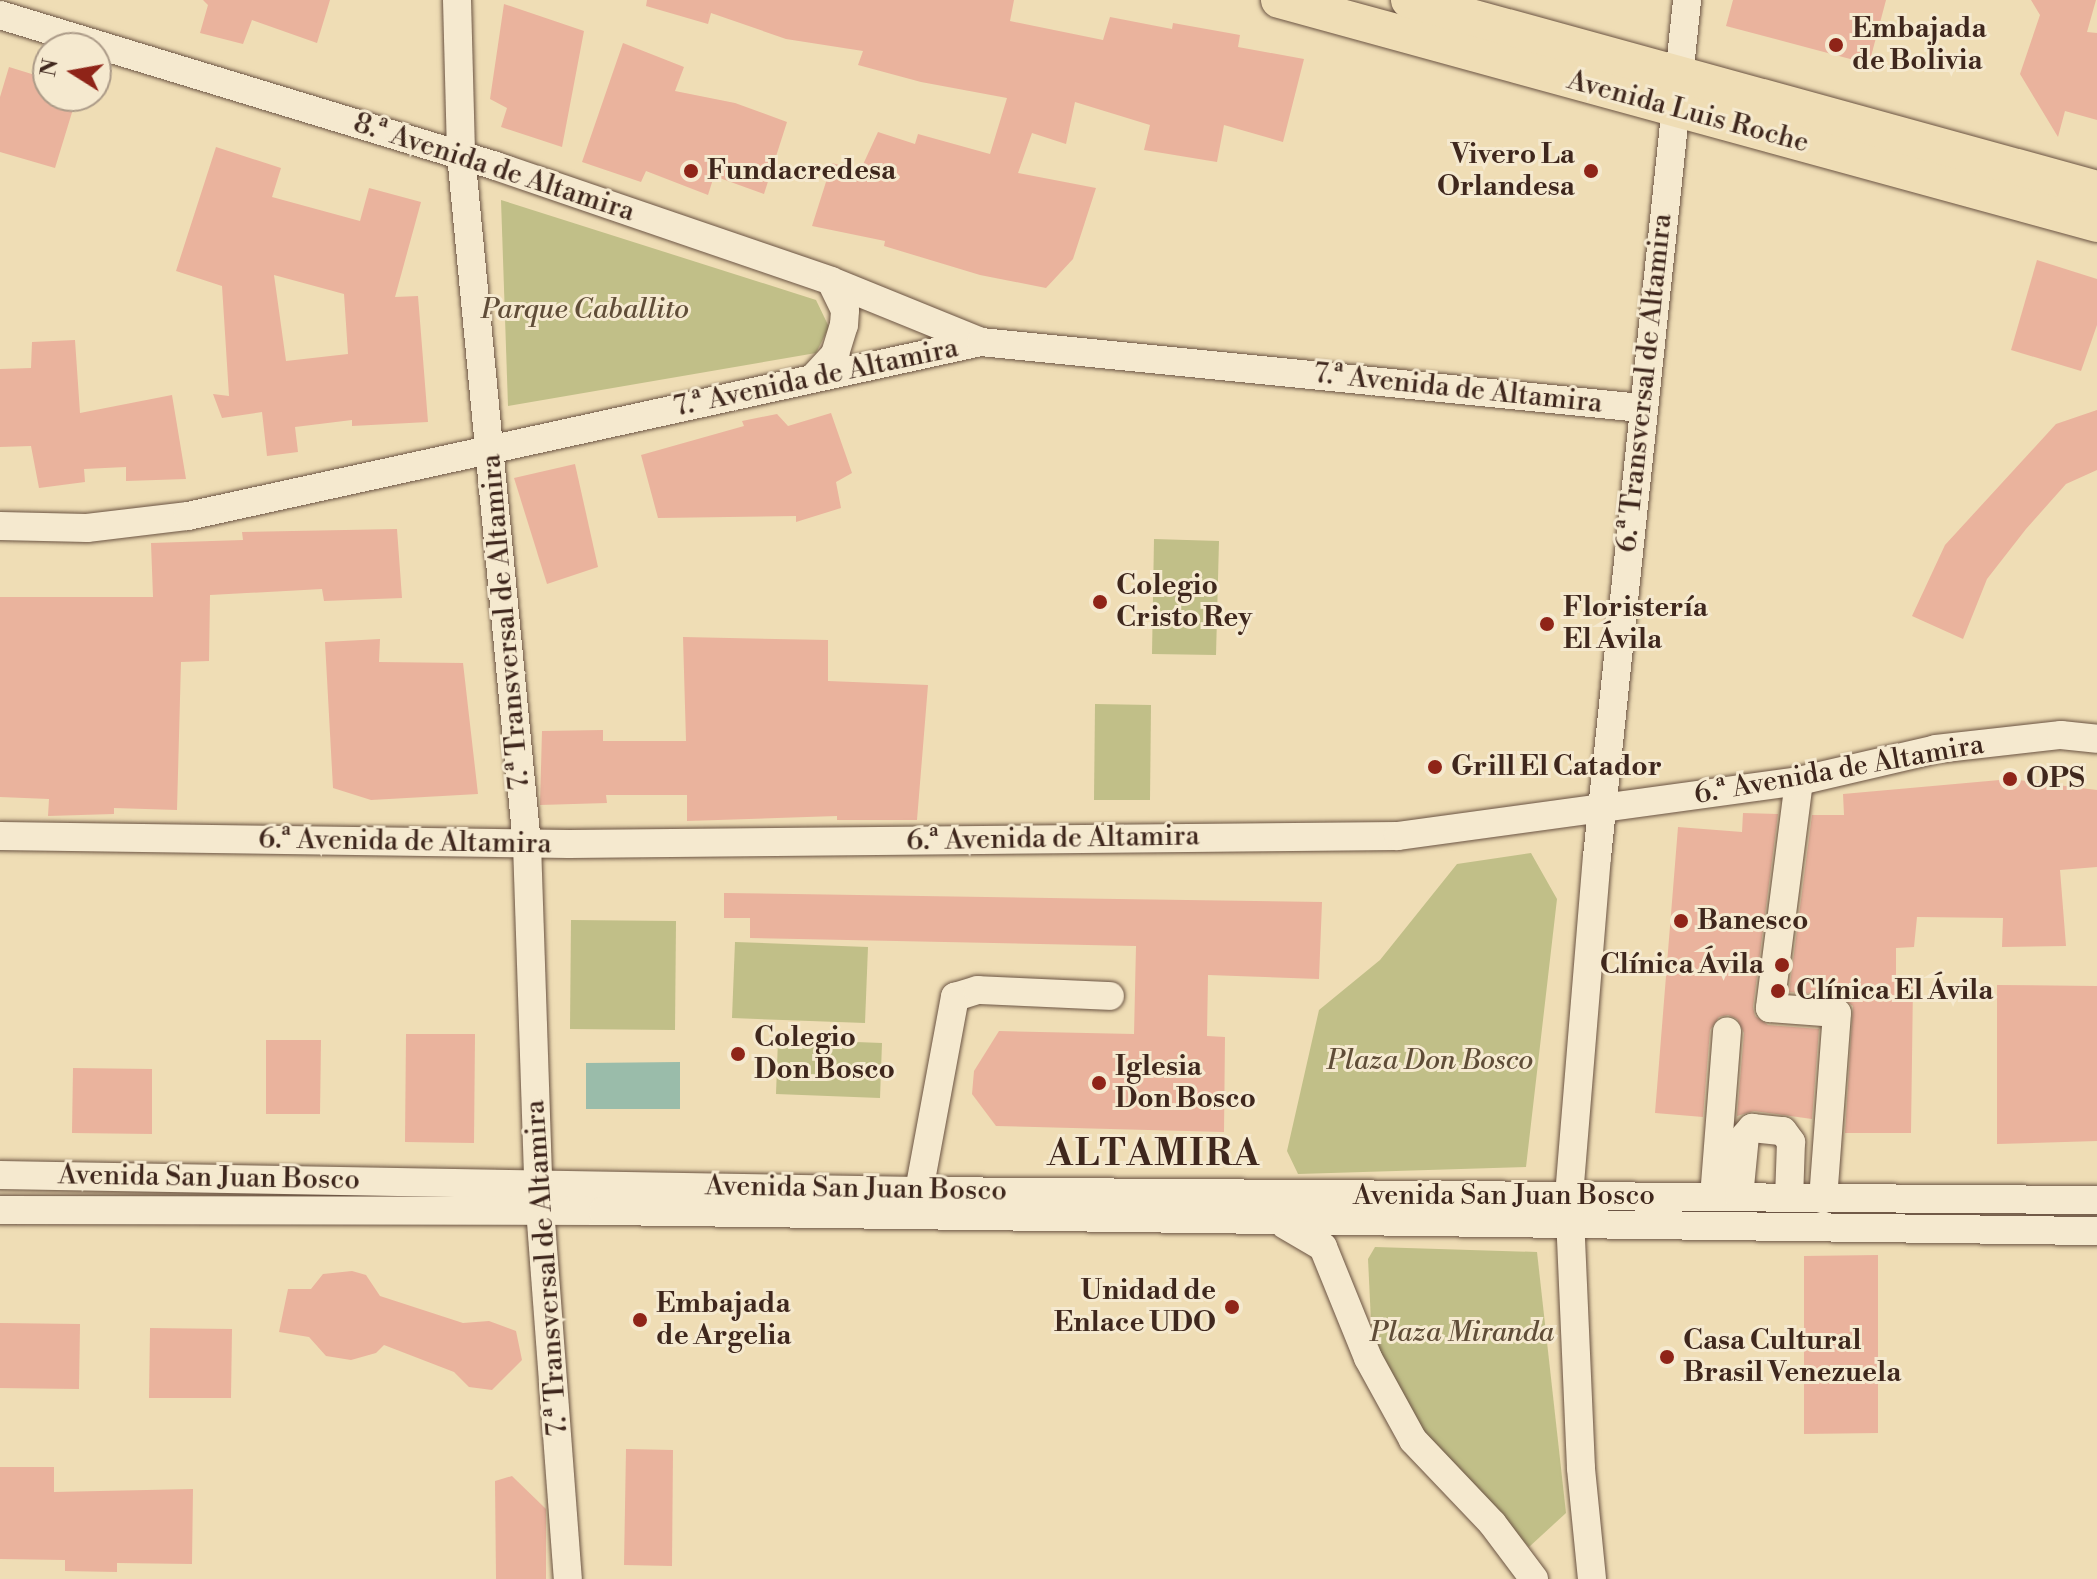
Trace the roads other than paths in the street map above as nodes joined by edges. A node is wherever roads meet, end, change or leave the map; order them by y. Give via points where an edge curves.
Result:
1 (457, 0) edge
2 (1279, 0) edge
3 (1409, 0) edge
4 (1687, 0) edge
5 (0, 15) edge
6 (1677, 91) junction
7 (461, 154) junction
8 (2097, 189) edge
9 (2097, 224) edge
10 (831, 281) junction
11 (981, 342) junction
12 (813, 378) junction
13 (1641, 408) junction
14 (490, 449) junction
15 (0, 526) edge
16 (2097, 739) edge
17 (1799, 781) junction
18 (1603, 810) junction
19 (0, 836) edge
20 (527, 844) junction
21 (1110, 996) dead end
22 (1727, 1032) dead end
23 (0, 1175) edge
24 (538, 1182) junction
25 (1569, 1196) junction
26 (1727, 1197) junction
27 (1789, 1198) junction
28 (1823, 1199) junction
29 (2097, 1200) edge
30 (916, 1203) junction
31 (0, 1210) edge
32 (540, 1210) junction
33 (1273, 1221) junction
34 (1569, 1227) junction
35 (2097, 1231) edge
36 (568, 1579) edge
37 (1534, 1579) edge
38 (1592, 1579) edge

1 - 7 street, 7.ª Transversal de Altamira
2 - 6 main road, Avenida Luis Roche
3 - 6 main road, Avenida Luis Roche
4 - 6 street, 6.ª Transversal de Altamira
5 - 7 street, 8.ª Avenida de Altamira
6 - 8 main road, Avenida Luis Roche
6 - 9 main road, Avenida Luis Roche
6 - 13 street, 6.ª Transversal de Altamira
7 - 10 street, 8.ª Avenida de Altamira
7 - 14 street, 7.ª Transversal de Altamira
10 - 11 street, 8.ª Avenida de Altamira
10 - 12 street via 845,310 844,325 835,354
11 - 12 street, 7.ª Avenida de Altamira
11 - 13 street, 7.ª Avenida de Altamira
12 - 14 street, 7.ª Avenida de Altamira
13 - 18 street, 6.ª Transversal de Altamira
14 - 15 street, 7.ª Avenida de Altamira via 146,523
14 - 20 street, 7.ª Transversal de Altamira
16 - 17 street, 6.ª Avenida de Altamira via 2061,735 1936,749
17 - 18 street, 6.ª Avenida de Altamira
17 - 28 street via 1770,1008 1837,1013
18 - 20 street, 6.ª Avenida de Altamira via 1398,836
18 - 25 street, 6.ª Transversal de Altamira
19 - 20 street, 6.ª Avenida de Altamira
20 - 24 street, 7.ª Transversal de Altamira
21 - 30 street via 978,990 955,997
22 - 26 street
23 - 24 street, Avenida San Juan Bosco
24 - 30 street, Avenida San Juan Bosco
24 - 32 street, 7.ª Transversal de Altamira
25 - 26 street, Avenida San Juan Bosco
25 - 30 street, Avenida San Juan Bosco
25 - 34 street, 6.ª Transversal de Altamira
26 - 27 street, Avenida San Juan Bosco
26 - 27 street via 1752,1128 1783,1131 1791,1142
27 - 28 street, Avenida San Juan Bosco
28 - 29 street, Avenida San Juan Bosco
30 - 32 street, Avenida San Juan Bosco
30 - 33 street, Avenida San Juan Bosco
31 - 32 street, Avenida San Juan Bosco
32 - 36 street, 7.ª Transversal de Altamira
33 - 34 street, Avenida San Juan Bosco
33 - 37 street via 1307,1233 1323,1247 1368,1358 1413,1440 1492,1523
34 - 35 street, Avenida San Juan Bosco
34 - 38 street, 6.ª Transversal de Altamira

